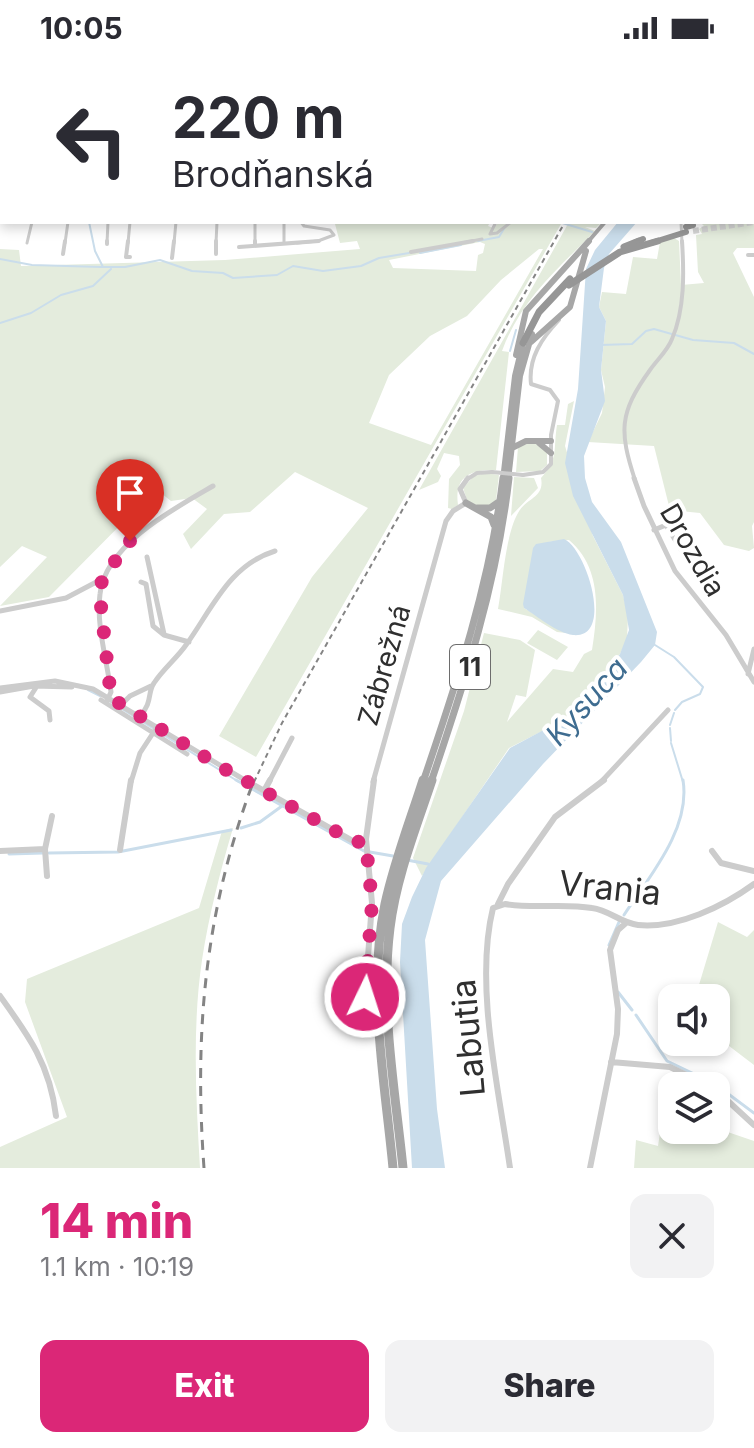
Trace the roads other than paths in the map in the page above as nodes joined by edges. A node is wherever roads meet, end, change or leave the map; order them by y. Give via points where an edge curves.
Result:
1 (32, 224) edge
2 (68, 224) edge
3 (107, 224) edge
4 (130, 224) edge
5 (176, 224) edge
6 (217, 224) edge
7 (255, 224) edge
8 (284, 224) edge
9 (302, 224) edge
10 (495, 224) edge
11 (508, 224) edge
12 (606, 224) edge
13 (688, 227) edge
14 (598, 234) junction
15 (482, 239) dead end
16 (27, 243) dead end
17 (284, 243) junction
18 (107, 244) dead end
19 (255, 245) junction
20 (239, 247) dead end
21 (411, 252) dead end
22 (63, 254) dead end
23 (216, 254) dead end
24 (130, 257) dead end
25 (172, 258) dead end
26 (570, 282) junction
27 (566, 312) junction
28 (532, 334) joint
29 (526, 343) junction
30 (516, 368) junction
31 (551, 441) junction
32 (537, 442) junction
33 (512, 448) junction
34 (551, 453) junction
35 (213, 486) dead end
36 (500, 501) junction
37 (466, 503) junction
38 (654, 530) junction
39 (495, 537) junction
40 (275, 551) dead end
41 (147, 557) dead end
42 (688, 561) dead end
43 (102, 579) junction
44 (141, 582) dead end
45 (0, 611) edge
46 (164, 635) junction
47 (189, 642) junction
48 (754, 649) edge
49 (748, 675) junction
50 (754, 682) edge
51 (36, 684) junction
52 (151, 686) junction
53 (72, 687) dead end
54 (2, 689) edge
55 (107, 701) junction
56 (121, 705) junction
57 (668, 710) dead end
58 (140, 716) junction
59 (50, 720) dead end
60 (155, 730) junction
61 (292, 738) dead end
62 (187, 754) dead end
63 (264, 791) junction
64 (52, 816) dead end
65 (367, 849) junction
66 (120, 850) dead end
67 (0, 851) edge
68 (712, 851) dead end
69 (45, 852) junction
70 (401, 858) junction
71 (754, 871) edge
72 (47, 876) dead end
73 (754, 884) edge
74 (499, 905) junction
75 (627, 922) junction
76 (0, 996) edge
77 (365, 997) dead end
78 (611, 1062) junction
79 (680, 1072) edge
80 (730, 1103) edge
81 (56, 1116) dead end
82 (754, 1125) edge
83 (393, 1168) edge
84 (403, 1168) edge
85 (510, 1168) edge
86 (590, 1168) edge

1 - 16 street
2 - 22 street
3 - 18 street
4 - 24 street
5 - 25 street
6 - 23 street
7 - 19 street
8 - 17 street
9 - 17 street via 334,235
10 - 11 street via 490,234
12 - 14 main road
13 - 26 highway, bridge via 620,252
13 - 38 street, Drozdia via 673,335 632,402 622,436
14 - 27 main road via 580,260 575,296
14 - 30 main road via 526,311
15 - 21 street
17 - 19 street
19 - 20 street
26 - 28 highway
26 - 29 highway via 539,312
27 - 29 main road
27 - 31 street via 530,366 531,384 550,390 558,404
28 - 29 main road
29 - 30 main road
29 - 33 main road, 11
30 - 36 main road, 11
31 - 32 main road
31 - 34 street
32 - 33 main road
32 - 34 main road
33 - 70 main road, 11 via 485,614
34 - 37 street, Zábrežná, bridge via 548,468 536,474 474,474 462,483
35 - 43 street via 130,541
36 - 37 main road via 483,509
36 - 39 main road, 11
37 - 39 main road via 493,520
37 - 65 street, Zábrežná via 446,521 377,769
38 - 42 street via 666,525
38 - 49 street, Drozdia via 677,575 726,635
39 - 70 main road, 11 via 462,668
40 - 47 street via 239,572
41 - 46 street
43 - 45 street via 64,600
43 - 55 street
44 - 46 street via 146,584 151,621
46 - 47 street
47 - 52 street
48 - 49 street
49 - 50 street, Drozdia
51 - 53 street
51 - 54 street
51 - 55 street via 75,683
51 - 59 street via 30,697 49,711
52 - 56 street
52 - 58 street via 148,707
55 - 56 street
55 - 60 street
56 - 58 street
57 - 74 street, Labutia via 607,778 555,817
58 - 60 street
60 - 62 street
60 - 63 street
60 - 66 street via 145,741 133,781
61 - 63 street
63 - 65 street
64 - 69 street
65 - 77 street, Zábrežná via 372,903
67 - 69 street
68 - 71 street via 721,863
69 - 72 street
70 - 83 main road, 11 via 382,926 377,994
70 - 84 main road, 11 via 386,993
73 - 75 street, Vrania via 672,922
74 - 75 street, Vrania via 591,907
74 - 85 street, Labutia via 491,911 488,928 488,1014
75 - 78 street via 615,933 612,948 618,1015
76 - 81 street via 37,1048
78 - 79 street
78 - 86 street
80 - 82 street

